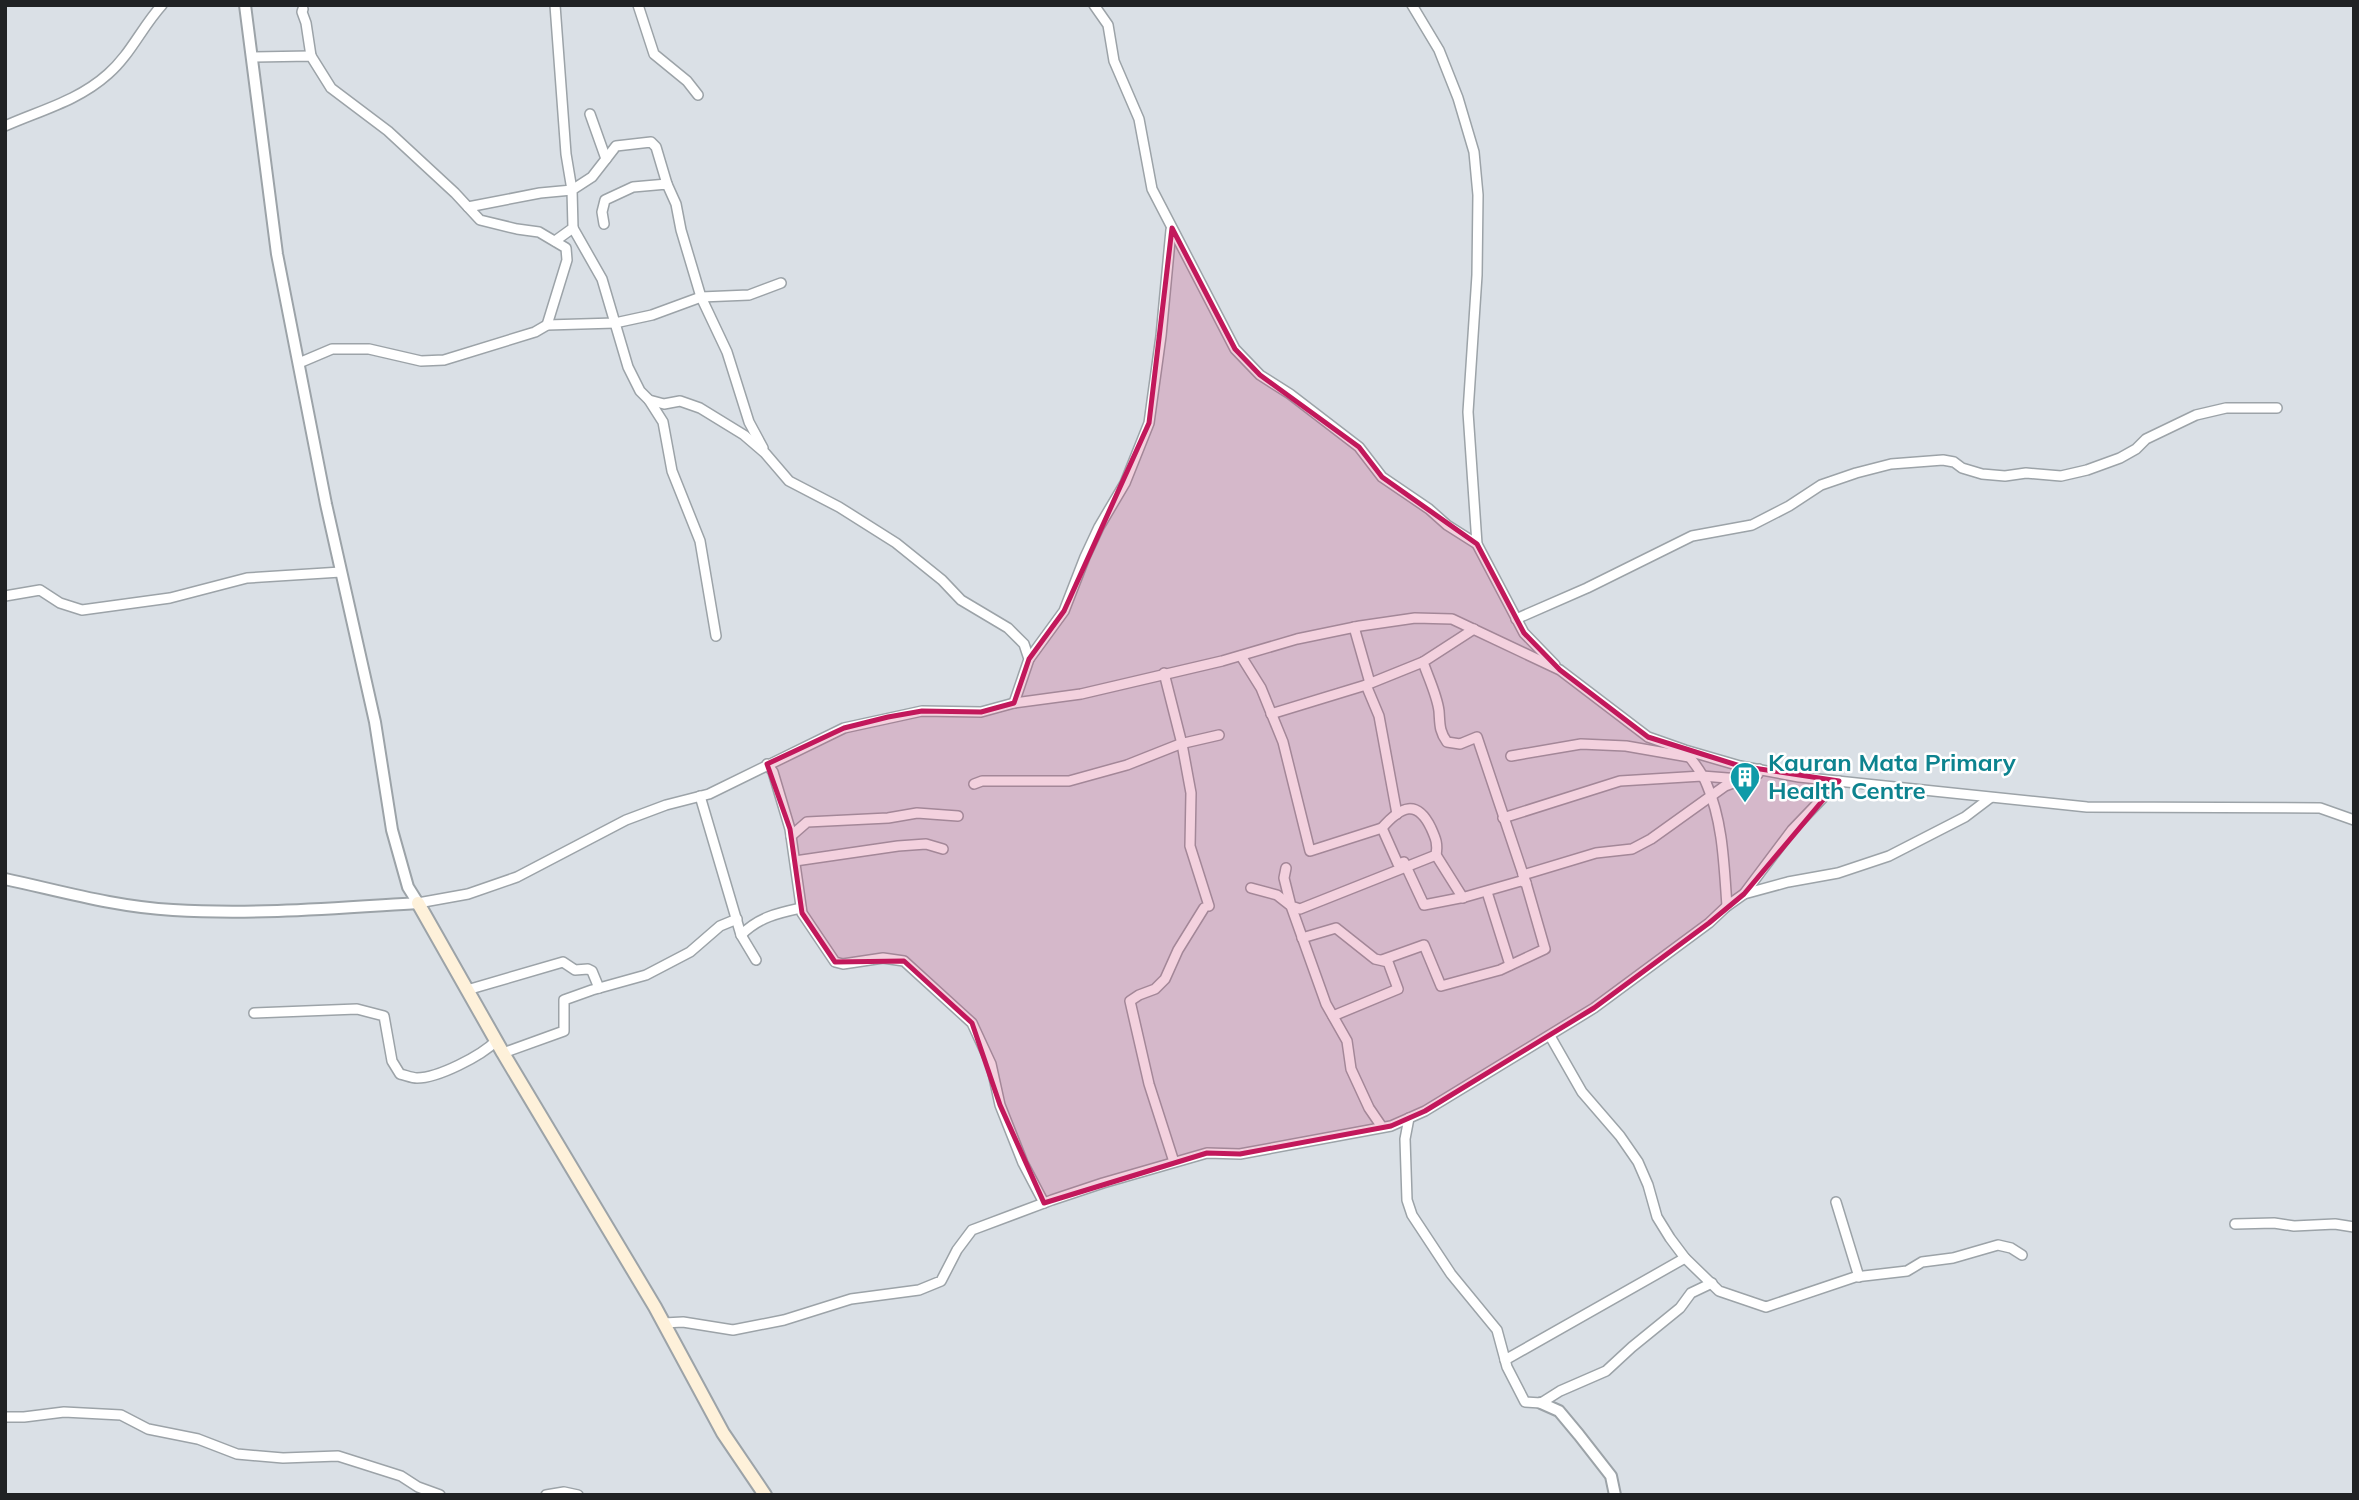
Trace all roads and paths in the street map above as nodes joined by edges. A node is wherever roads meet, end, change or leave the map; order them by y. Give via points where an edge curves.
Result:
1 (162, 5) edge
2 (244, 5) edge
3 (555, 5) edge
4 (638, 5) edge
5 (1094, 5) edge
6 (1412, 5) edge
7 (303, 9) dead end
8 (311, 55) junction
9 (252, 57) junction
10 (698, 95) dead end
11 (590, 114) dead end
12 (5, 126) edge
13 (606, 159) junction
14 (667, 184) junction
15 (572, 190) junction
16 (468, 207) junction
17 (604, 224) dead end
18 (573, 228) junction
19 (1172, 228) junction
20 (555, 241) junction
21 (781, 283) dead end
22 (701, 297) junction
23 (615, 323) junction
24 (547, 325) junction
25 (299, 363) junction
26 (649, 400) junction
27 (2277, 408) dead end
28 (765, 453) junction
29 (1477, 544) junction
30 (341, 572) junction
31 (5, 596) edge
32 (1516, 620) junction
33 (1354, 627) junction
34 (1474, 629) junction
35 (716, 636) dead end
36 (1241, 656) junction
37 (1029, 659) junction
38 (1423, 662) junction
39 (1560, 670) junction
40 (1164, 673) junction
41 (1368, 684) junction
42 (1014, 703) junction
43 (1271, 714) junction
44 (1219, 735) dead end
45 (1182, 744) junction
46 (1687, 753) junction
47 (1511, 755) dead end
48 (767, 764) junction
49 (1759, 769) junction
50 (1702, 776) junction
51 (1747, 779) junction
52 (1839, 781) junction
53 (974, 784) dead end
54 (700, 796) junction
55 (1710, 796) junction
56 (1990, 798) junction
57 (1397, 814) junction
58 (958, 816) dead end
59 (1503, 818) junction
60 (2354, 820) edge
61 (1382, 828) junction
62 (791, 836) junction
63 (943, 849) dead end
64 (1436, 855) junction
65 (795, 861) junction
66 (1406, 865) junction
67 (1286, 868) dead end
68 (5, 879) edge
69 (1524, 879) junction
70 (1251, 888) dead end
71 (1487, 892) junction
72 (1744, 894) junction
73 (1462, 898) junction
74 (418, 903) junction
75 (1291, 906) junction
76 (1727, 906) junction
77 (801, 908) junction
78 (737, 919) junction
79 (741, 935) junction
80 (1302, 938) junction
81 (756, 960) dead end
82 (1382, 960) junction
83 (1510, 965) junction
84 (599, 988) junction
85 (467, 990) junction
86 (254, 1013) dead end
87 (1333, 1016) junction
88 (1550, 1036) junction
89 (500, 1047) junction
90 (1409, 1118) junction
91 (1382, 1127) junction
92 (1174, 1162) junction
93 (1836, 1202) dead end
94 (1044, 1203) junction
95 (2235, 1224) dead end
96 (2354, 1227) edge
97 (2022, 1255) dead end
98 (1685, 1258) junction
99 (1859, 1277) junction
100 (1712, 1283) junction
101 (664, 1323) junction
102 (1505, 1360) junction
103 (1541, 1403) junction
104 (5, 1416) edge
105 (440, 1495) edge
106 (546, 1495) edge
107 (578, 1495) edge
108 (765, 1495) edge
109 (1615, 1495) edge

1 - 12 street via 108,74 70,100
2 - 9 street
3 - 15 street via 565,154
4 - 10 street via 654,54
5 - 19 street via 1108,25 1114,61 1139,119 1152,189
6 - 29 street via 1439,50 1474,152 1477,275 1468,412
7 - 8 street
8 - 9 street
8 - 16 street via 331,88 388,131
9 - 25 street via 277,254
11 - 13 street
13 - 14 street via 616,146 651,142
13 - 15 street via 592,177
14 - 17 street via 633,187 605,200
14 - 22 street
15 - 16 street
15 - 18 street
16 - 20 street via 480,220 539,232
18 - 20 street
18 - 23 street via 602,279
19 - 29 street via 1235,349 1259,375 1359,447 1382,477
19 - 37 street via 1149,423 1125,483 1085,557 1065,611
20 - 24 street via 566,248 567,260
21 - 22 street via 749,295
22 - 23 street
22 - 28 street
23 - 24 street
23 - 26 street via 628,367
24 - 25 street via 444,360 421,361 369,349 331,349
25 - 30 street
26 - 28 street via 664,404 680,401 699,408
26 - 35 street via 663,422 672,471 700,541
27 - 32 street via 2226,408 2196,415 2146,439 2120,458 2061,476 1982,474 1954,462 1932,460 1856,473 1821,485 1752,525 1692,536
28 - 37 street via 789,481 896,543 961,600 1008,628 1024,644
29 - 32 street
30 - 31 street via 247,578 170,598 82,610 40,590
30 - 74 street via 376,722 392,830 408,887
32 - 39 street
33 - 34 street via 1415,618 1452,619
33 - 36 street
33 - 41 street
34 - 38 street
34 - 39 street
36 - 40 street
36 - 43 street
37 - 42 street
38 - 41 street
38 - 59 street via 1439,710 1441,733 1447,742 1460,744 1478,737
39 - 46 street via 1648,737
40 - 42 street via 1081,694
40 - 45 street
41 - 43 street
41 - 57 street via 1379,716
42 - 48 street via 981,712 922,710 888,717 845,728
43 - 61 street via 1283,742 1310,851
44 - 45 street
45 - 53 street via 1069,782
45 - 92 street via 1191,793 1190,846 1206,907 1165,978 1155,989 1130,1001 1149,1084
46 - 47 street via 1581,744
46 - 49 street
46 - 50 street
48 - 54 street
48 - 62 street via 774,772
49 - 51 street
49 - 52 street
50 - 51 street
50 - 55 street
50 - 59 street via 1620,781
51 - 55 street
52 - 56 street
52 - 72 street via 1792,830
54 - 74 street via 626,820 517,877 468,894
54 - 78 street
55 - 69 street via 1632,849 1596,853
55 - 76 street via 1723,845
56 - 60 street via 2087,807 2320,808
56 - 72 street via 1965,817 1889,856 1838,873
57 - 61 street
57 - 64 street via 1417,809 1423,813 1438,844
58 - 62 street via 917,813 807,822
59 - 69 street
61 - 66 street via 1398,864
62 - 65 street
63 - 65 street via 926,844 898,846
64 - 66 street
64 - 73 street
65 - 77 street
66 - 73 street via 1424,905
66 - 75 street via 1300,909
67 - 75 street
68 - 74 street via 92,900 171,910 252,912
69 - 71 street
69 - 83 street via 1545,949
70 - 75 street via 1277,895
71 - 73 street
71 - 83 street
72 - 76 street
74 - 85 main road
75 - 80 street
76 - 88 street via 1683,943
77 - 79 street via 770,915
77 - 94 street via 835,962 904,961 972,1023 991,1064 1000,1105 1023,1163
78 - 79 street
78 - 84 street via 646,975
79 - 81 street
80 - 82 street via 1336,928
80 - 87 street
82 - 83 street via 1424,945 1441,986
82 - 87 street via 1388,962 1398,989
84 - 85 street via 592,971 575,970 563,962
84 - 89 street via 564,1000 564,1031
85 - 89 main road
86 - 89 street via 357,1009 384,1016 392,1060 400,1074 417,1078
87 - 91 street via 1347,1041 1351,1069
88 - 90 street
88 - 98 street via 1583,1092 1638,1162 1657,1217
89 - 101 main road
90 - 91 street
90 - 102 street via 1405,1139 1412,1215 1451,1274 1497,1330
91 - 92 street
92 - 94 street
93 - 99 street
94 - 101 street via 972,1230 941,1281 919,1290 851,1299 733,1330
95 - 96 street
97 - 99 street via 1998,1245 1923,1262 1907,1271
98 - 100 street
98 - 102 street
99 - 100 street via 1766,1307 1719,1291
100 - 103 street via 1691,1293 1680,1308 1606,1371
101 - 108 main road via 723,1433
102 - 103 street via 1525,1402
103 - 109 street via 1559,1411 1611,1476
104 - 105 street via 121,1415 148,1429 198,1439 237,1454 338,1456 401,1476
106 - 107 street

